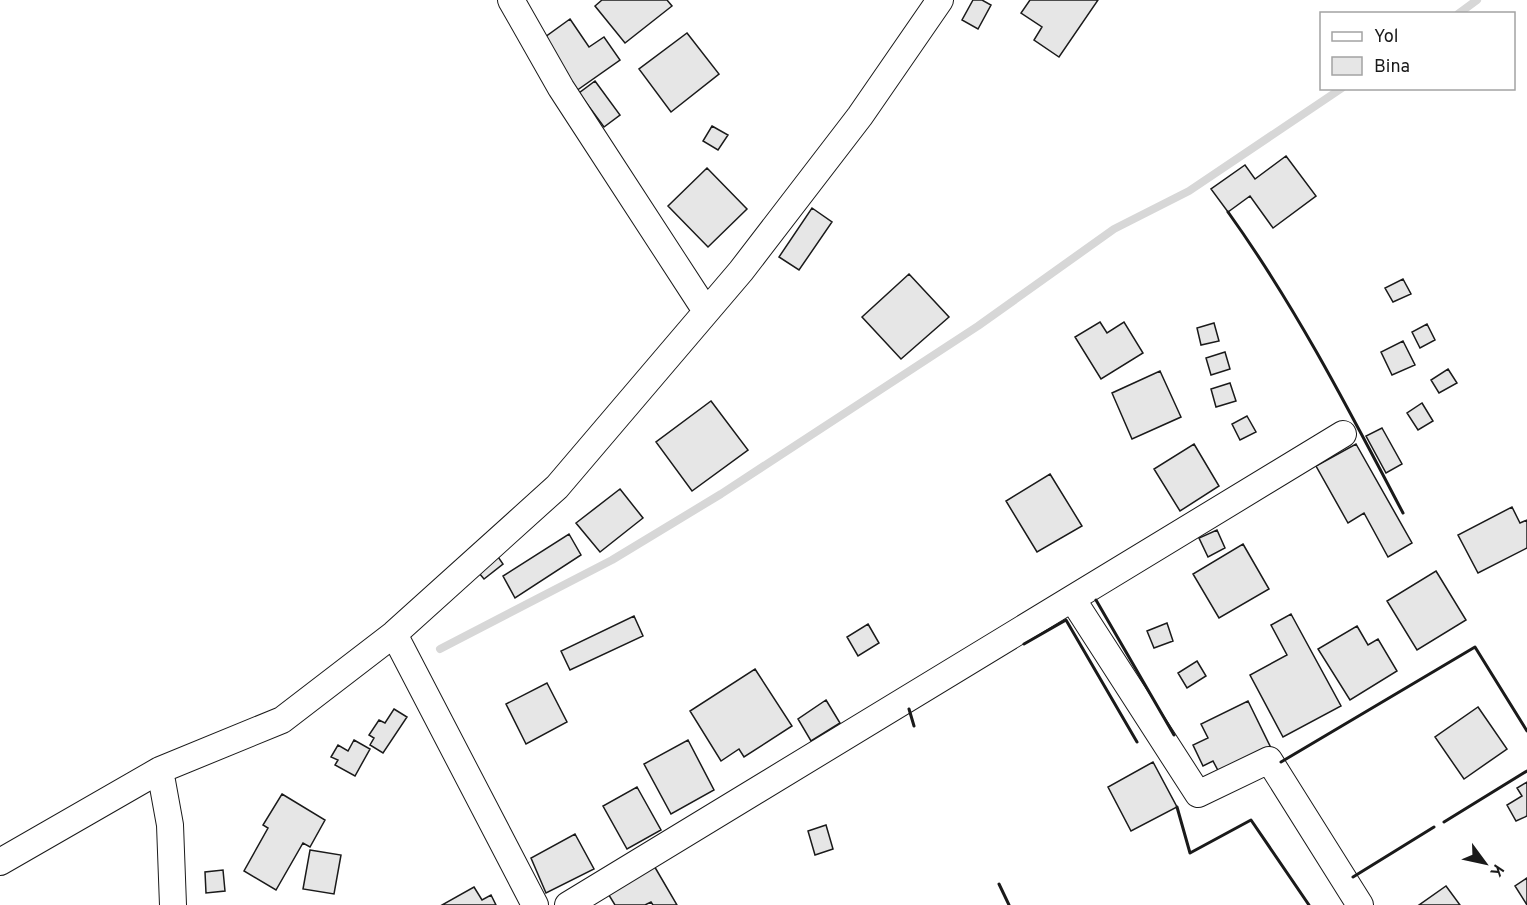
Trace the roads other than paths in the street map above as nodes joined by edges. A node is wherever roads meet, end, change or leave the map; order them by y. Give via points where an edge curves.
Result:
1 (511, 0) edge
2 (940, 0) edge
3 (706, 311) junction
4 (1343, 434) dead end
5 (1073, 600) junction
6 (394, 634) junction
7 (160, 770) junction
8 (0, 862) edge
9 (173, 905) edge
10 (535, 905) edge
11 (568, 905) edge
12 (1360, 905) edge

1 - 3 street via 561,88
2 - 3 street via 860,116
3 - 6 street via 557,487
4 - 5 street
5 - 11 street
5 - 12 street via 1198,794 1269,760
6 - 7 street via 282,720
6 - 10 street
7 - 8 street
7 - 9 street via 170,825

